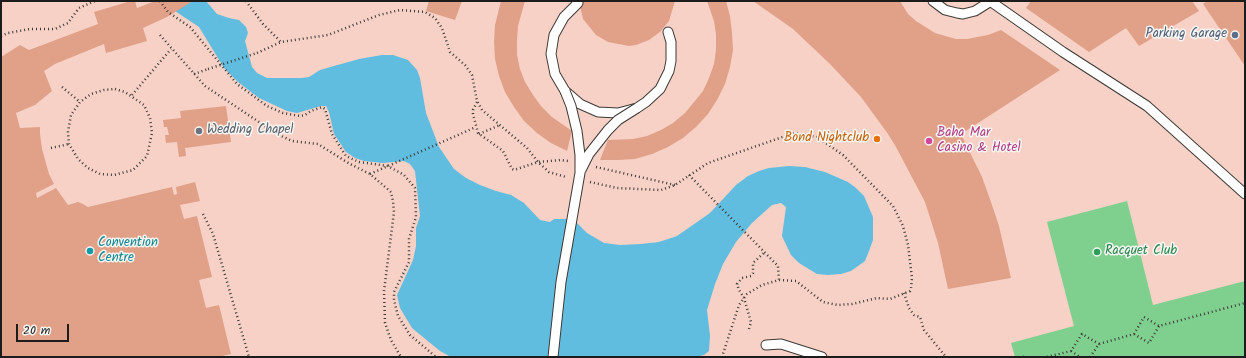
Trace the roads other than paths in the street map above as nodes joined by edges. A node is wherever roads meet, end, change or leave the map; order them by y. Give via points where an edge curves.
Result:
1 (933, 1) edge
2 (990, 1) edge
3 (578, 4) dead end
4 (668, 32) dead end
5 (565, 91) junction
6 (637, 108) junction
7 (580, 173) junction
8 (1245, 194) edge
9 (766, 345) dead end
10 (552, 357) edge
11 (822, 357) edge

1 - 2 lane via 945,10 963,14 975,11
2 - 8 lane via 1063,52 1148,106
3 - 5 lane via 564,17 554,34 552,44 555,74
4 - 6 lane via 672,51 669,71 657,92
5 - 6 lane via 580,104 598,112 618,113
5 - 7 lane, bridge via 576,124
6 - 7 lane, bridge via 608,130 589,154
7 - 10 lane, bridge via 561,282
9 - 11 lane via 781,344

